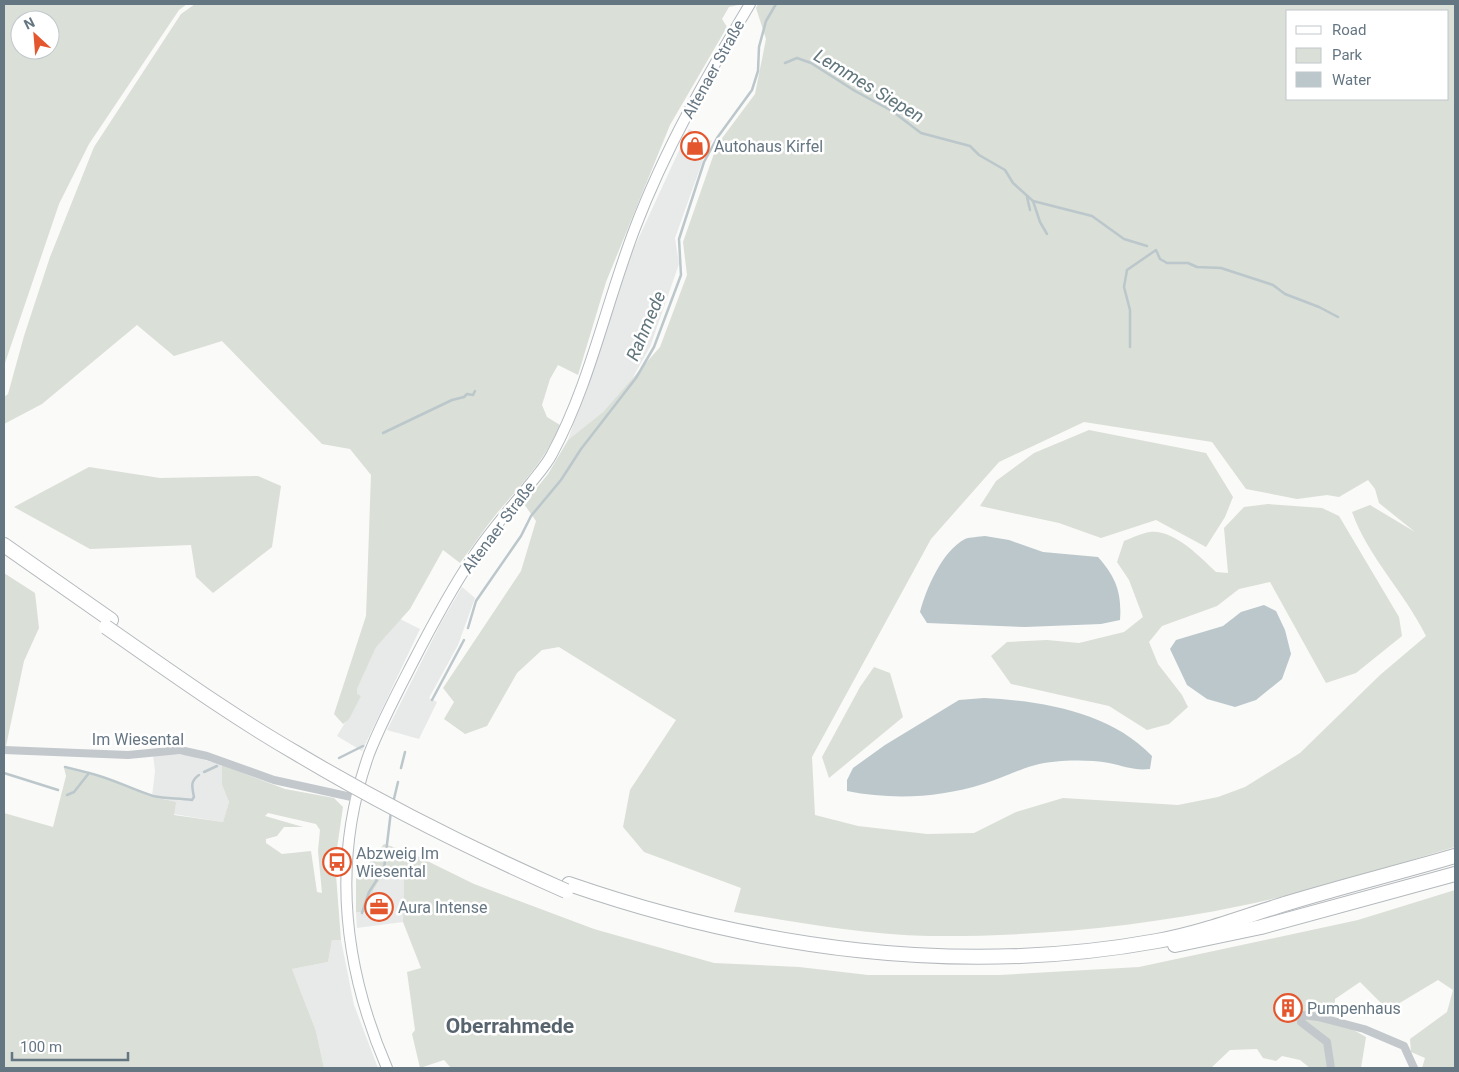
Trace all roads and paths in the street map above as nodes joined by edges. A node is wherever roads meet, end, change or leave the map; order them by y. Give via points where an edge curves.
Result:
1 (750, 4) edge
2 (4, 545) edge
3 (4, 554) edge
4 (109, 623) junction
5 (4, 750) edge
6 (356, 798) junction
7 (1455, 856) edge
8 (1455, 874) edge
9 (567, 888) junction
10 (387, 1068) edge
11 (1331, 1068) edge
12 (1414, 1068) edge

1 - 6 main road, Altenaer Straße via 701,88 662,165 620,269 575,403 551,457 475,554 445,601 376,738
2 - 4 highway
3 - 4 highway
4 - 9 highway, bridge via 294,753 410,818 488,856
5 - 6 street, Im Wiesental via 128,755 180,750 274,780
6 - 10 main road, Altenaer Straße via 347,861 348,921 362,1003
7 - 9 highway via 1159,941 1000,957 875,952 764,938
8 - 9 highway via 1261,927 1190,942 1070,958 1000,962 872,957 764,944 706,932
11 - 12 street via 1327,1042 1300,1022 1303,1015 1364,1029 1404,1046

